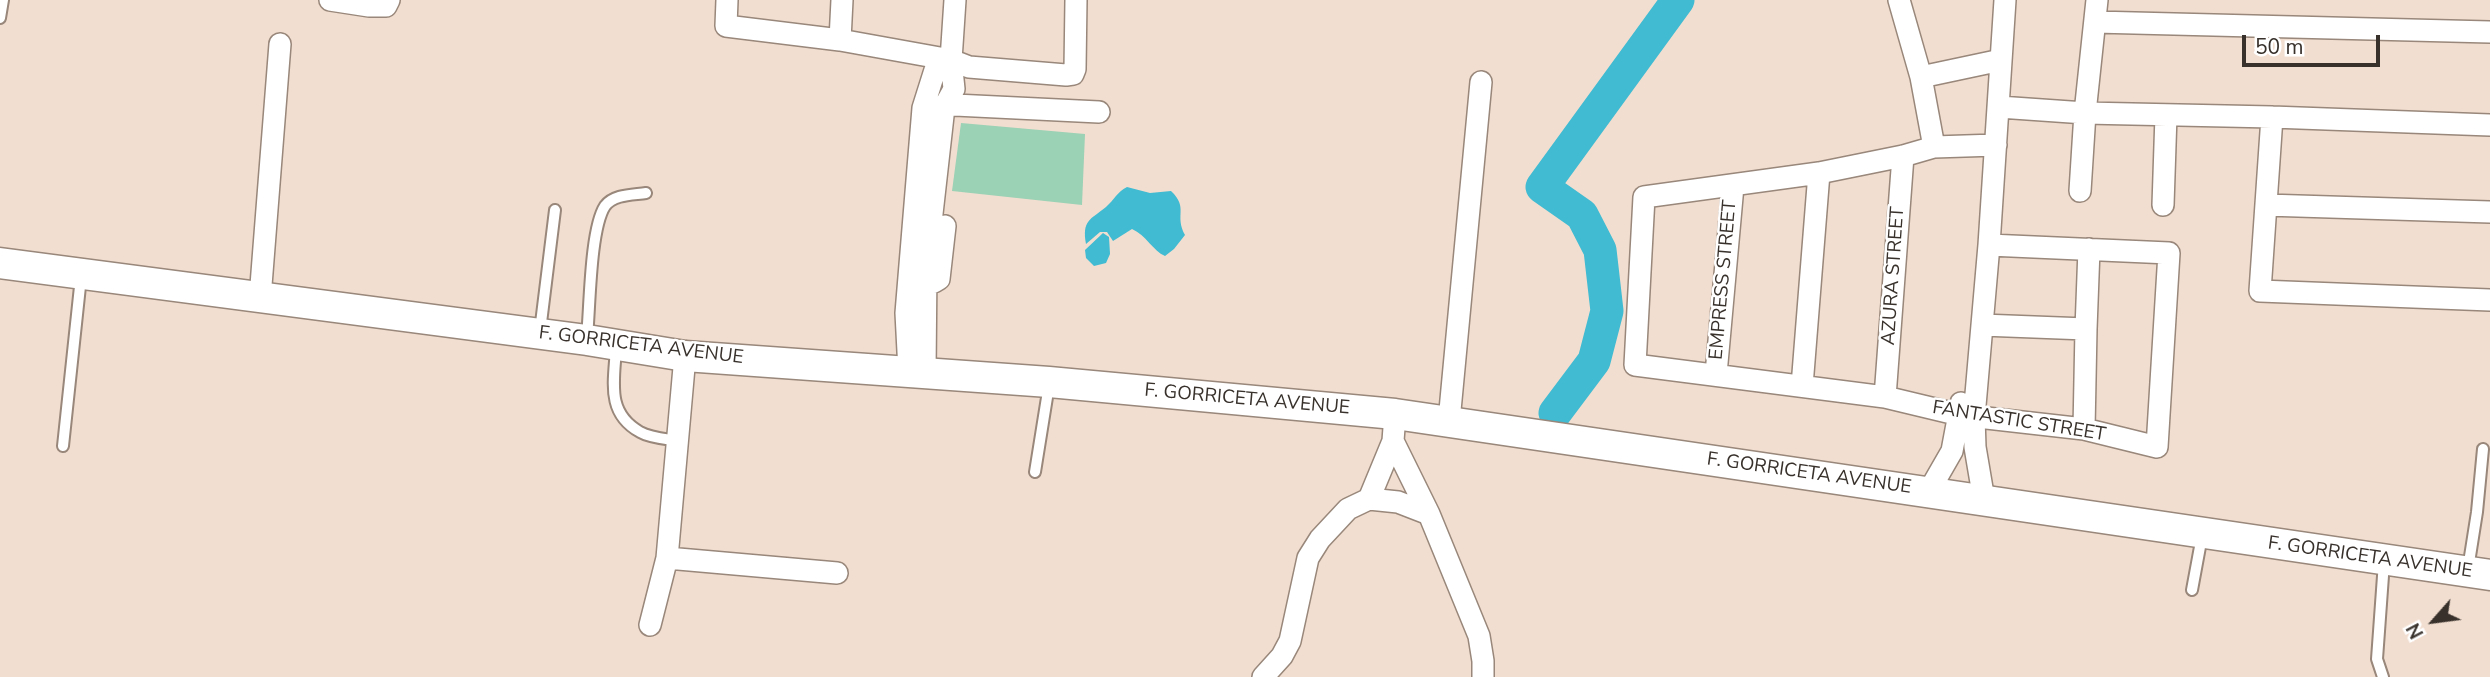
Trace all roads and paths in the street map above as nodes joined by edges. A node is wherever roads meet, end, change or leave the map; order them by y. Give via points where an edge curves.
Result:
1 (3, 0) edge
2 (330, 0) edge
3 (389, 0) edge
4 (727, 0) edge
5 (842, 0) edge
6 (955, 0) edge
7 (1076, 0) edge
8 (1899, 0) edge
9 (1995, 0) edge
10 (2006, 0) edge
11 (2097, 0) edge
12 (0, 18) edge
13 (2095, 22) junction
14 (2490, 32) edge
15 (840, 40) junction
16 (279, 44) dead end
17 (951, 60) junction
18 (1995, 61) junction
19 (1921, 77) junction
20 (1482, 82) dead end
21 (949, 106) junction
22 (1999, 107) junction
23 (923, 108) junction
24 (1099, 112) dead end
25 (2085, 113) junction
26 (2166, 115) junction
27 (2272, 117) junction
28 (2490, 125) edge
29 (1990, 145) junction
30 (1934, 147) junction
31 (1903, 156) junction
32 (1819, 173) junction
33 (1732, 186) junction
34 (2080, 191) dead end
35 (646, 193) dead end
36 (2163, 205) dead end
37 (2266, 205) junction
38 (555, 210) dead end
39 (2490, 212) edge
40 (1989, 245) junction
41 (2089, 249) junction
42 (0, 264) edge
43 (81, 274) junction
44 (918, 282) junction
45 (261, 298) junction
46 (2490, 300) edge
47 (1982, 325) junction
48 (2086, 329) junction
49 (540, 334) junction
50 (601, 342) junction
51 (685, 356) junction
52 (917, 372) junction
53 (1716, 374) junction
54 (1049, 383) junction
55 (1802, 386) junction
56 (1885, 397) junction
57 (1967, 416) junction
58 (1449, 421) junction
59 (1394, 427) junction
60 (2084, 429) junction
61 (678, 442) junction
62 (64, 446) dead end
63 (2483, 449) dead end
64 (1035, 472) dead end
65 (1928, 491) junction
66 (1369, 499) junction
67 (1984, 500) junction
68 (1429, 514) junction
69 (2202, 533) junction
70 (667, 558) junction
71 (2384, 560) junction
72 (837, 573) dead end
73 (2479, 573) edge
74 (2192, 590) dead end
75 (650, 625) dead end
76 (1263, 677) edge
77 (1483, 677) edge
78 (2383, 677) edge

1 - 12 lane
2 - 3 street via 369,6 386,6
4 - 15 street via 726,26
5 - 15 street
6 - 17 street
7 - 17 street via 1073,74 969,67
8 - 19 street
9 - 18 street
10 - 18 street
11 - 13 street
13 - 14 street
13 - 25 street
15 - 17 street
16 - 45 street
17 - 21 street via 954,89
17 - 23 street via 935,70
18 - 19 street
18 - 22 street
18 - 29 street
19 - 30 street
20 - 58 street
21 - 23 street
21 - 24 street
21 - 44 street via 939,279
22 - 25 street
22 - 29 street
23 - 44 street
25 - 26 street
25 - 34 street
26 - 27 street
26 - 36 street
27 - 28 street
27 - 37 street
29 - 30 street
29 - 40 street
29 - 57 street
30 - 31 street
31 - 32 street
31 - 56 street, AZURA STREET
32 - 33 street
32 - 55 street
33 - 53 street, EMPRESS STREET
33 - 53 street, FANTASTIC STREET via 1644,197 1635,365
35 - 50 lane via 616,197 606,205 600,220 596,237
37 - 39 street
37 - 46 street via 2259,291
38 - 49 lane
40 - 41 street, FANTASTIC STREET
40 - 47 street
41 - 48 street
41 - 60 street, FANTASTIC STREET via 2165,251 2170,259 2158,445 2153,448
42 - 43 main road, F. GORRICETA AVENUE
43 - 45 main road, F. GORRICETA AVENUE
43 - 62 lane
44 - 52 street
45 - 49 main road, F. GORRICETA AVENUE
47 - 48 street
47 - 57 street
48 - 60 street
49 - 50 main road, F. GORRICETA AVENUE
50 - 51 main road, F. GORRICETA AVENUE
50 - 61 lane via 618,412 641,433
51 - 52 main road, F. GORRICETA AVENUE
51 - 61 street
52 - 54 main road, F. GORRICETA AVENUE
53 - 55 street, FANTASTIC STREET
54 - 59 main road, F. GORRICETA AVENUE
54 - 64 lane
55 - 56 street, FANTASTIC STREET
56 - 57 street, FANTASTIC STREET
57 - 60 street, FANTASTIC STREET
57 - 65 street
57 - 67 street
58 - 59 main road, F. GORRICETA AVENUE
58 - 65 main road, F. GORRICETA AVENUE
59 - 66 street
59 - 68 street
61 - 70 street
63 - 73 lane via 2477,512
65 - 67 main road, F. GORRICETA AVENUE
66 - 68 street via 1398,502
66 - 76 street via 1348,509 1308,558 1290,641
67 - 69 main road, F. GORRICETA AVENUE
68 - 77 street via 1479,636
69 - 71 main road, F. GORRICETA AVENUE
69 - 74 lane
70 - 72 street
70 - 75 street
71 - 73 main road, F. GORRICETA AVENUE
71 - 78 lane via 2377,659

